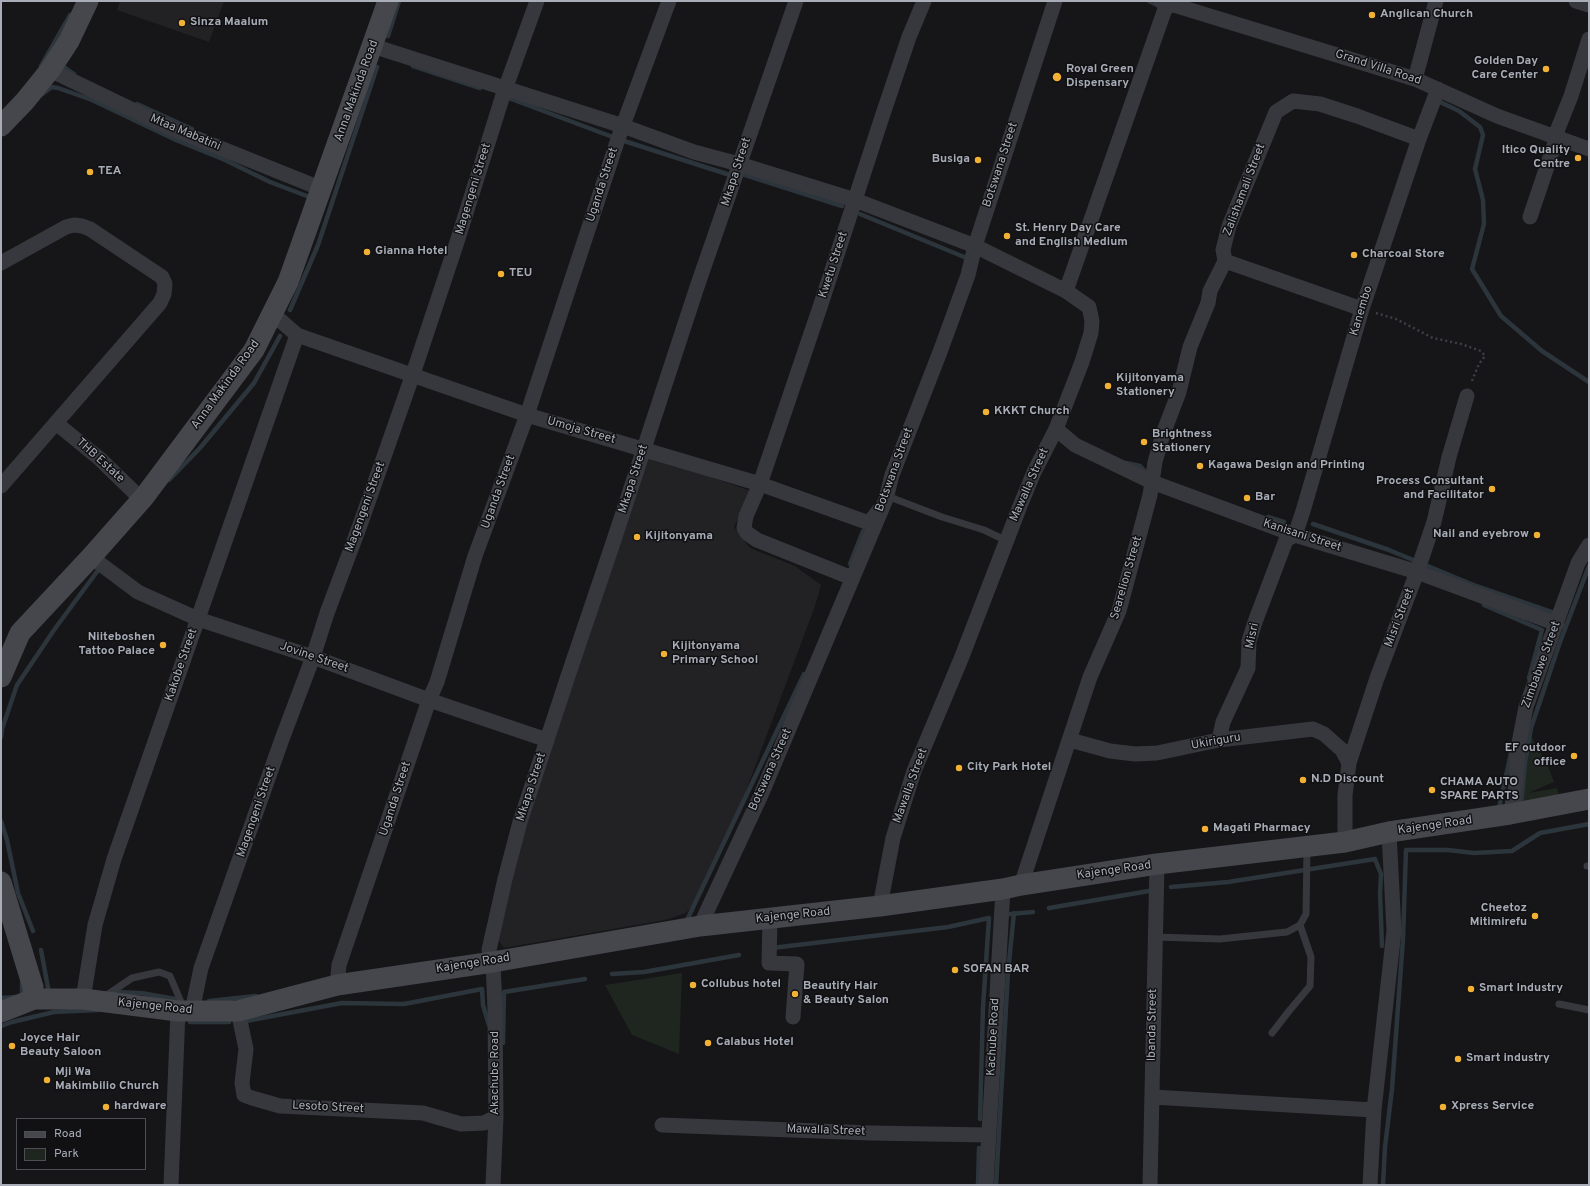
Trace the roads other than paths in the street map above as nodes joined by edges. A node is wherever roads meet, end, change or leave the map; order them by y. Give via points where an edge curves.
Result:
1 (88, 1) edge
2 (388, 1) edge
3 (537, 1) edge
4 (669, 1) edge
5 (796, 1) edge
6 (924, 1) edge
7 (1055, 1) edge
8 (1436, 1) edge
9 (1576, 1) edge
10 (1166, 3) edge
11 (1589, 5) edge
12 (1589, 39) edge
13 (373, 46) junction
14 (50, 70) junction
15 (1415, 79) junction
16 (505, 88) junction
17 (1438, 89) junction
18 (1, 126) edge
19 (623, 126) junction
20 (1418, 139) junction
21 (1559, 139) junction
22 (1589, 149) edge
23 (739, 164) junction
24 (322, 189) junction
25 (855, 200) junction
26 (1530, 217) dead end
27 (976, 246) junction
28 (1225, 261) junction
29 (1, 263) edge
30 (1066, 291) junction
31 (1362, 309) junction
32 (273, 314) junction
33 (297, 335) junction
34 (413, 374) junction
35 (1467, 396) road end
36 (527, 415) junction
37 (56, 422) junction
38 (1056, 429) junction
39 (643, 449) junction
40 (1152, 482) junction
41 (760, 484) junction
42 (1, 486) edge
43 (144, 497) junction
44 (886, 498) junction
45 (1295, 535) junction
46 (1007, 541) junction
47 (1589, 545) edge
48 (91, 558) junction
49 (1417, 572) junction
50 (852, 578) junction
51 (198, 619) junction
52 (1557, 624) junction
53 (313, 657) junction
54 (1, 677) edge
55 (429, 700) junction
56 (547, 740) junction
57 (1070, 740) junction
58 (1219, 740) junction
59 (1349, 763) junction
60 (1589, 799) edge
61 (1510, 814) junction
62 (1389, 832) junction
63 (1345, 842) junction
64 (1307, 847) junction
65 (1157, 864) junction
66 (1, 882) edge
67 (1012, 887) junction
68 (880, 906) junction
69 (770, 918) junction
70 (1300, 925) junction
71 (700, 926) junction
72 (1155, 937) junction
73 (493, 962) junction
74 (337, 984) junction
75 (34, 994) junction
76 (91, 1000) junction
77 (1559, 1004) dead end
78 (1589, 1010) edge
79 (185, 1011) junction
80 (238, 1011) junction
81 (1, 1012) edge
82 (793, 1017) dead end
83 (1272, 1034) dead end
84 (1152, 1097) junction
85 (1374, 1110) junction
86 (496, 1117) junction
87 (662, 1125) dead end
88 (989, 1135) junction
89 (171, 1185) edge
90 (493, 1185) edge
91 (986, 1185) edge
92 (1150, 1185) edge
93 (1370, 1185) edge

1 - 14 street via 69,41
2 - 13 street, Anna Makinda Road
3 - 16 street, Magengeni Street
4 - 19 street, Uganda Street
5 - 23 street, Mkapa Street
6 - 25 street, Kwetu Street
7 - 27 street, Botswana Street
8 - 15 street
9 - 11 street
10 - 15 street, Grand Villa Road
10 - 30 street
12 - 21 street via 1557,131
13 - 16 street, Mawalla Street
13 - 24 street, Anna Makinda Road
14 - 18 street
14 - 24 street, Mtaa Mabatini via 168,127
15 - 17 street, Grand Villa Road
16 - 19 street, Mawalla Street
16 - 34 street, Magengeni Street
17 - 20 street, Kanembo
17 - 21 street, Grand Villa Road via 1497,116
19 - 23 street, Mawalla Street via 694,152
19 - 36 street, Uganda Street
20 - 28 street, Zalishamali Street via 1320,104 1294,101 1276,112 1229,226 1223,250
20 - 31 street, Kanembo
21 - 22 street, Grand Villa Road
21 - 26 street via 1555,143
23 - 25 street, Mawalla Street
23 - 39 street, Mkapa Street
24 - 32 street, Anna Makinda Road via 288,282
25 - 27 street, Mawalla Street
25 - 41 street, Kwetu Street
27 - 30 street, Mawalla Street
27 - 44 street, Botswana Street via 968,275 892,475
28 - 31 street
28 - 40 street, Zalishamali Street via 1210,292 1190,347 1179,392 1155,462
29 - 37 street via 66,227 82,226 162,277 165,284 160,303
30 - 38 street, Mawalla Street via 1089,307 1092,321 1082,362
31 - 45 street, Kanembo
32 - 33 street, Umoja Street
32 - 43 street, Anna Makinda Road via 254,350
33 - 34 street, Umoja Street
33 - 51 street, Kakobe Street
34 - 36 street, Umoja Street
34 - 53 street, Magengeni Street
35 - 49 street, Misri Street via 1434,522
36 - 39 street, Umoja Street
36 - 55 street, Uganda Street via 475,556 437,682
37 - 42 street
37 - 43 street, THB Estate via 137,495
38 - 40 street, Kanisani Street via 1075,445
38 - 46 street, Mawalla Street via 1034,472
39 - 41 street, Umoja Street
39 - 56 street, Mkapa Street
40 - 45 street, Kanisani Street
40 - 57 street, Searelion Street via 1119,611 1090,677
41 - 44 street, Umoja Street via 869,523
41 - 50 street, Kwetu Street via 746,516 744,528 747,533 757,540
43 - 48 street, Anna Makinda Road
44 - 46 lane via 984,530
44 - 50 street, Botswana Street
45 - 49 street, Kanisani Street
45 - 58 street, Misri via 1286,540 1255,622 1249,641 1248,668 1223,722
46 - 68 street, Mawalla Street via 914,771 893,838
47 - 52 street, Zimbabwe Street via 1578,563
48 - 51 street, Jovine Street via 138,592
48 - 54 street, Anna Makinda Road via 20,633
49 - 52 street, Kanisani Street
49 - 59 street, Misri Street via 1377,678
50 - 71 street, Botswana Street via 764,788
51 - 53 street, Jovine Street
51 - 76 street, Kakobe Street via 114,859 95,925
52 - 61 street, Zimbabwe Street via 1526,707
53 - 55 street, Jovine Street
53 - 79 street, Magengeni Street
55 - 56 street, Jovine Street
55 - 74 street, Uganda Street via 339,965
56 - 73 street, Mkapa Street via 504,879 489,950
57 - 58 street, Ukiriguru via 1110,751 1135,754 1157,753
57 - 67 street, Searelion Street
58 - 59 street, Ukiriguru via 1313,729 1324,734 1342,750
59 - 63 street, Misri Street via 1345,795
60 - 61 street, Kajenge Road
61 - 62 street, Kajenge Road
62 - 63 street, Kajenge Road
62 - 85 street via 1394,931
63 - 64 street, Kajenge Road
64 - 65 street, Kajenge Road
64 - 70 lane via 1306,914
65 - 67 street, Kajenge Road
65 - 72 street, Ibanda Street
66 - 75 street
67 - 68 street, Kajenge Road
67 - 88 street, Kachube Road
68 - 69 street, Kajenge Road
69 - 71 street, Kajenge Road
69 - 82 street via 769,963 797,964
70 - 72 lane via 1287,932 1220,938
70 - 83 lane via 1311,957 1310,986
71 - 73 street, Kajenge Road
72 - 84 street, Ibanda Street
73 - 74 street, Kajenge Road
73 - 86 street, Akachube Road
74 - 80 street, Kajenge Road
75 - 76 street, Kajenge Road
75 - 81 street, Kajenge Road
76 - 79 street, Kajenge Road
76 - 79 lane via 132,978 159,972 170,976
77 - 78 lane
79 - 80 street, Kajenge Road
79 - 89 street, Magengeni Street
80 - 86 street, Lesoto Street via 246,1049 242,1083 244,1095 280,1106 423,1113 461,1124 484,1124
84 - 85 street
84 - 92 street, Ibanda Street
85 - 93 street
86 - 90 street, Akachube Road
87 - 88 street, Mawalla Street
88 - 91 street, Kachube Road

